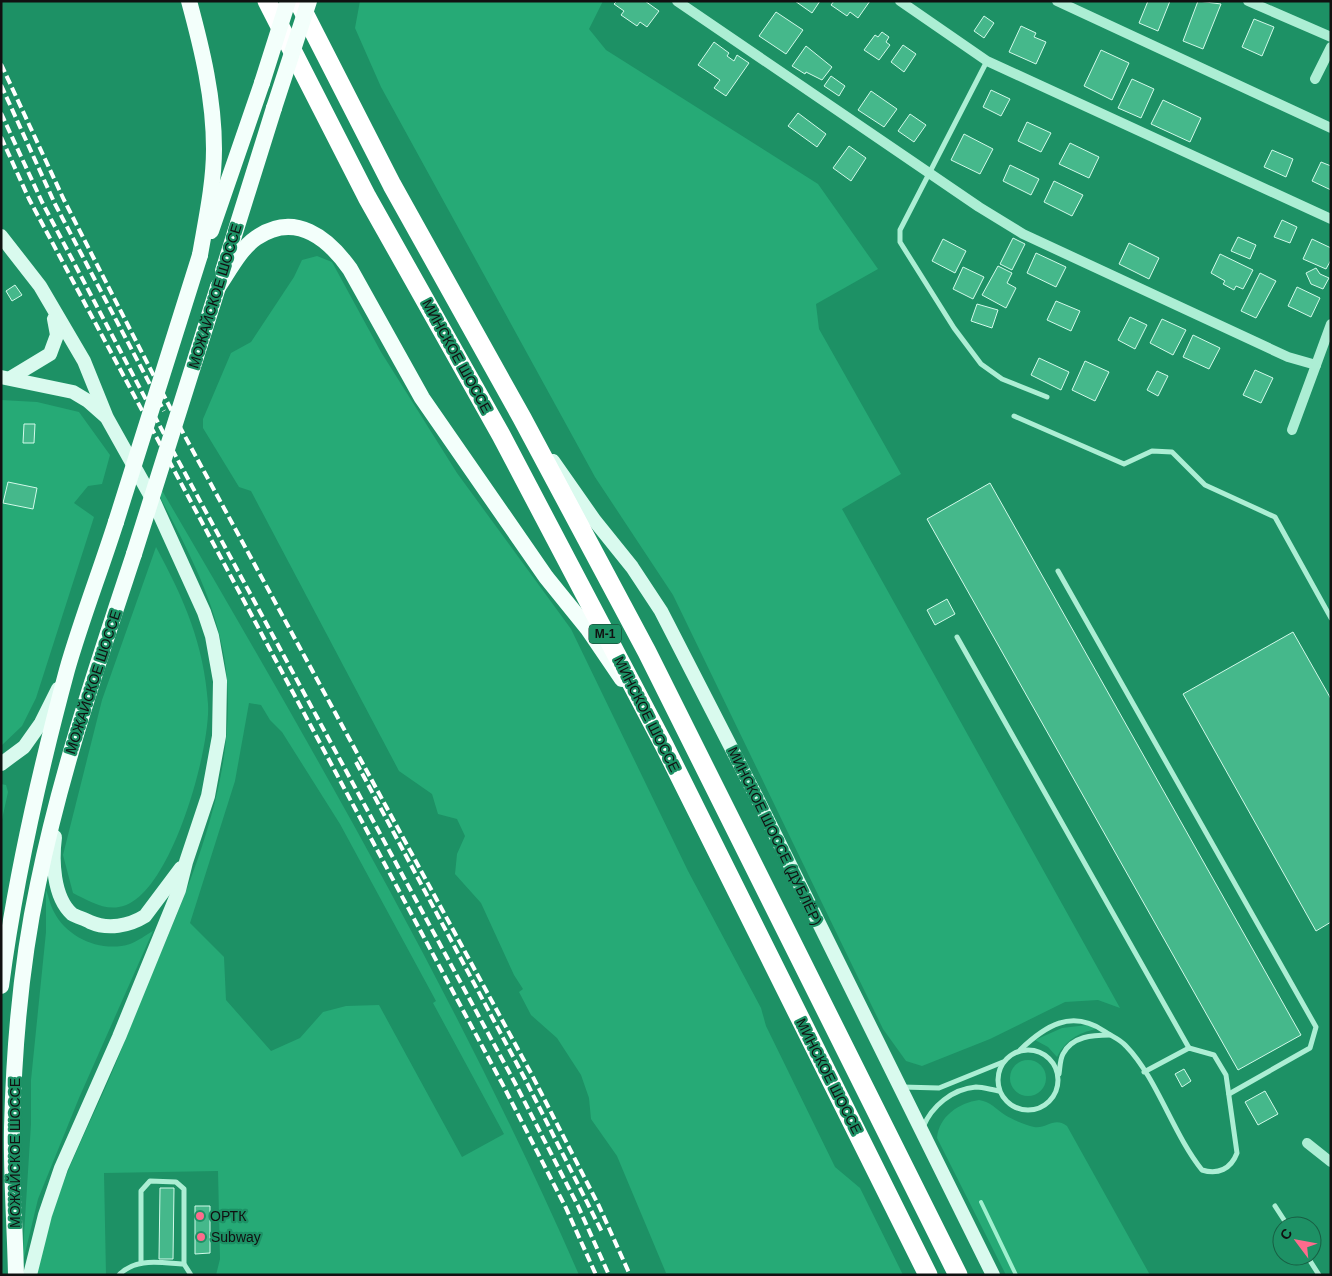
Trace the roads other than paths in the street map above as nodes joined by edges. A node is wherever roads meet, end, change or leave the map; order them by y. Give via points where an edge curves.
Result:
1 (188, 1) edge
2 (267, 1) edge
3 (288, 1) edge
4 (298, 1) edge
5 (309, 1) edge
6 (677, 1) edge
7 (900, 1) edge
8 (1057, 1) edge
9 (1248, 1) edge
10 (1331, 37) edge
11 (1331, 48) edge
12 (987, 61) junction
13 (1314, 79) dead end
14 (1331, 128) edge
15 (930, 173) junction
16 (1331, 219) edge
17 (1, 236) edge
18 (200, 256) junction
19 (218, 287) junction
20 (52, 309) junction
21 (1331, 324) edge
22 (1316, 365) junction
23 (7, 377) edge
24 (1047, 397) dead end
25 (1014, 416) dead end
26 (107, 418) junction
27 (522, 418) junction
28 (1292, 430) dead end
29 (1058, 571) dead end
30 (1331, 618) edge
31 (957, 636) dead end
32 (68, 669) junction
33 (664, 745) junction
34 (1, 764) edge
35 (60, 787) junction
36 (186, 862) junction
37 (1, 986) edge
38 (1110, 1035) junction
39 (1189, 1048) junction
40 (1020, 1050) junction
41 (1004, 1062) junction
42 (1144, 1072) junction
43 (1058, 1075) junction
44 (899, 1087) junction
45 (999, 1091) junction
46 (1229, 1094) junction
47 (920, 1132) junction
48 (1307, 1143) dead end
49 (1331, 1162) edge
50 (1275, 1206) dead end
51 (1282, 1216) edge
52 (141, 1262) junction
53 (184, 1264) junction
54 (16, 1275) edge
55 (30, 1275) edge
56 (119, 1275) edge
57 (191, 1275) edge
58 (928, 1275) edge
59 (958, 1275) edge
60 (993, 1275) edge

1 - 18 main road via 211,97 214,149
2 - 33 highway, МИНСКОЕ ШОССЕ / М-1 via 367,197 501,434
3 - 18 main road, МОЖАЙСКОЕ ШОССЕ, bridge via 217,218
4 - 27 highway, МИНСКОЕ ШОССЕ / М-1 via 392,185
5 - 19 main road, МОЖАЙСКОЕ ШОССЕ, bridge
6 - 15 street
7 - 12 street
8 - 14 street
9 - 10 street
11 - 13 street
12 - 15 lane
12 - 16 street
15 - 22 street via 1023,234 1288,358
15 - 24 lane via 900,230 900,242 954,328 982,364 1002,379
17 - 20 street via 40,286
18 - 32 main road, МОЖАЙСКОЕ ШОССЕ, bridge
19 - 33 main road via 256,238 271,231 286,227 306,229 322,237 339,253 422,398 546,577 588,629
19 - 35 main road, МОЖАЙСКОЕ ШОССЕ, bridge
20 - 23 street via 58,335 50,354
20 - 26 street via 84,361
21 - 22 street
22 - 28 street
23 - 26 street via 73,392
25 - 30 lane via 1124,464 1152,451 1172,452 1205,485 1275,517
26 - 36 street via 154,502 193,585 212,636 220,681 219,736 208,796
27 - 44 street, МИНСКОЕ ШОССЕ (ДУБЛЁР) via 632,567 660,611 756,796
27 - 59 highway, МИНСКОЕ ШОССЕ / М-1 via 647,652
29 - 46 lane via 1316,1028 1310,1048
31 - 39 lane
32 - 34 street via 41,723 24,747
32 - 37 main road, МОЖАЙСКОЕ ШОССЕ via 42,767
33 - 58 highway, МИНСКОЕ ШОССЕ / М-1
35 - 36 street via 53,853 56,879 73,914 98,926 109,927 138,920 154,906
35 - 54 main road, МОЖАЙСКОЕ ШОССЕ via 37,885 16,1055 12,1128
36 - 55 street via 179,890 119,1037 61,1168 45,1214
38 - 40 lane via 1091,1022 1060,1022 1036,1035
38 - 42 lane via 1127,1046
38 - 43 lane via 1092,1035 1077,1040 1062,1054
39 - 42 lane
39 - 46 lane via 1214,1055 1226,1075
40 - 41 lane
40 - 43 lane via 1036,1050 1049,1058
41 - 44 lane via 939,1088
41 - 45 lane via 999,1071
42 - 46 lane via 1194,1160 1202,1170 1211,1173 1233,1163 1237,1153
43 - 45 lane via 1055,1095 1040,1108 1021,1110 1004,1100
44 - 47 street, МИНСКОЕ ШОССЕ (ДУБЛЁР)
45 - 47 lane via 977,1087 959,1091 928,1114
47 - 60 street, МИНСКОЕ ШОССЕ (ДУБЛЁР)
48 - 49 street
50 - 51 lane
52 - 53 lane
52 - 53 lane via 140,1191 150,1180 176,1182 184,1189
52 - 56 lane via 125,1268
53 - 57 lane

